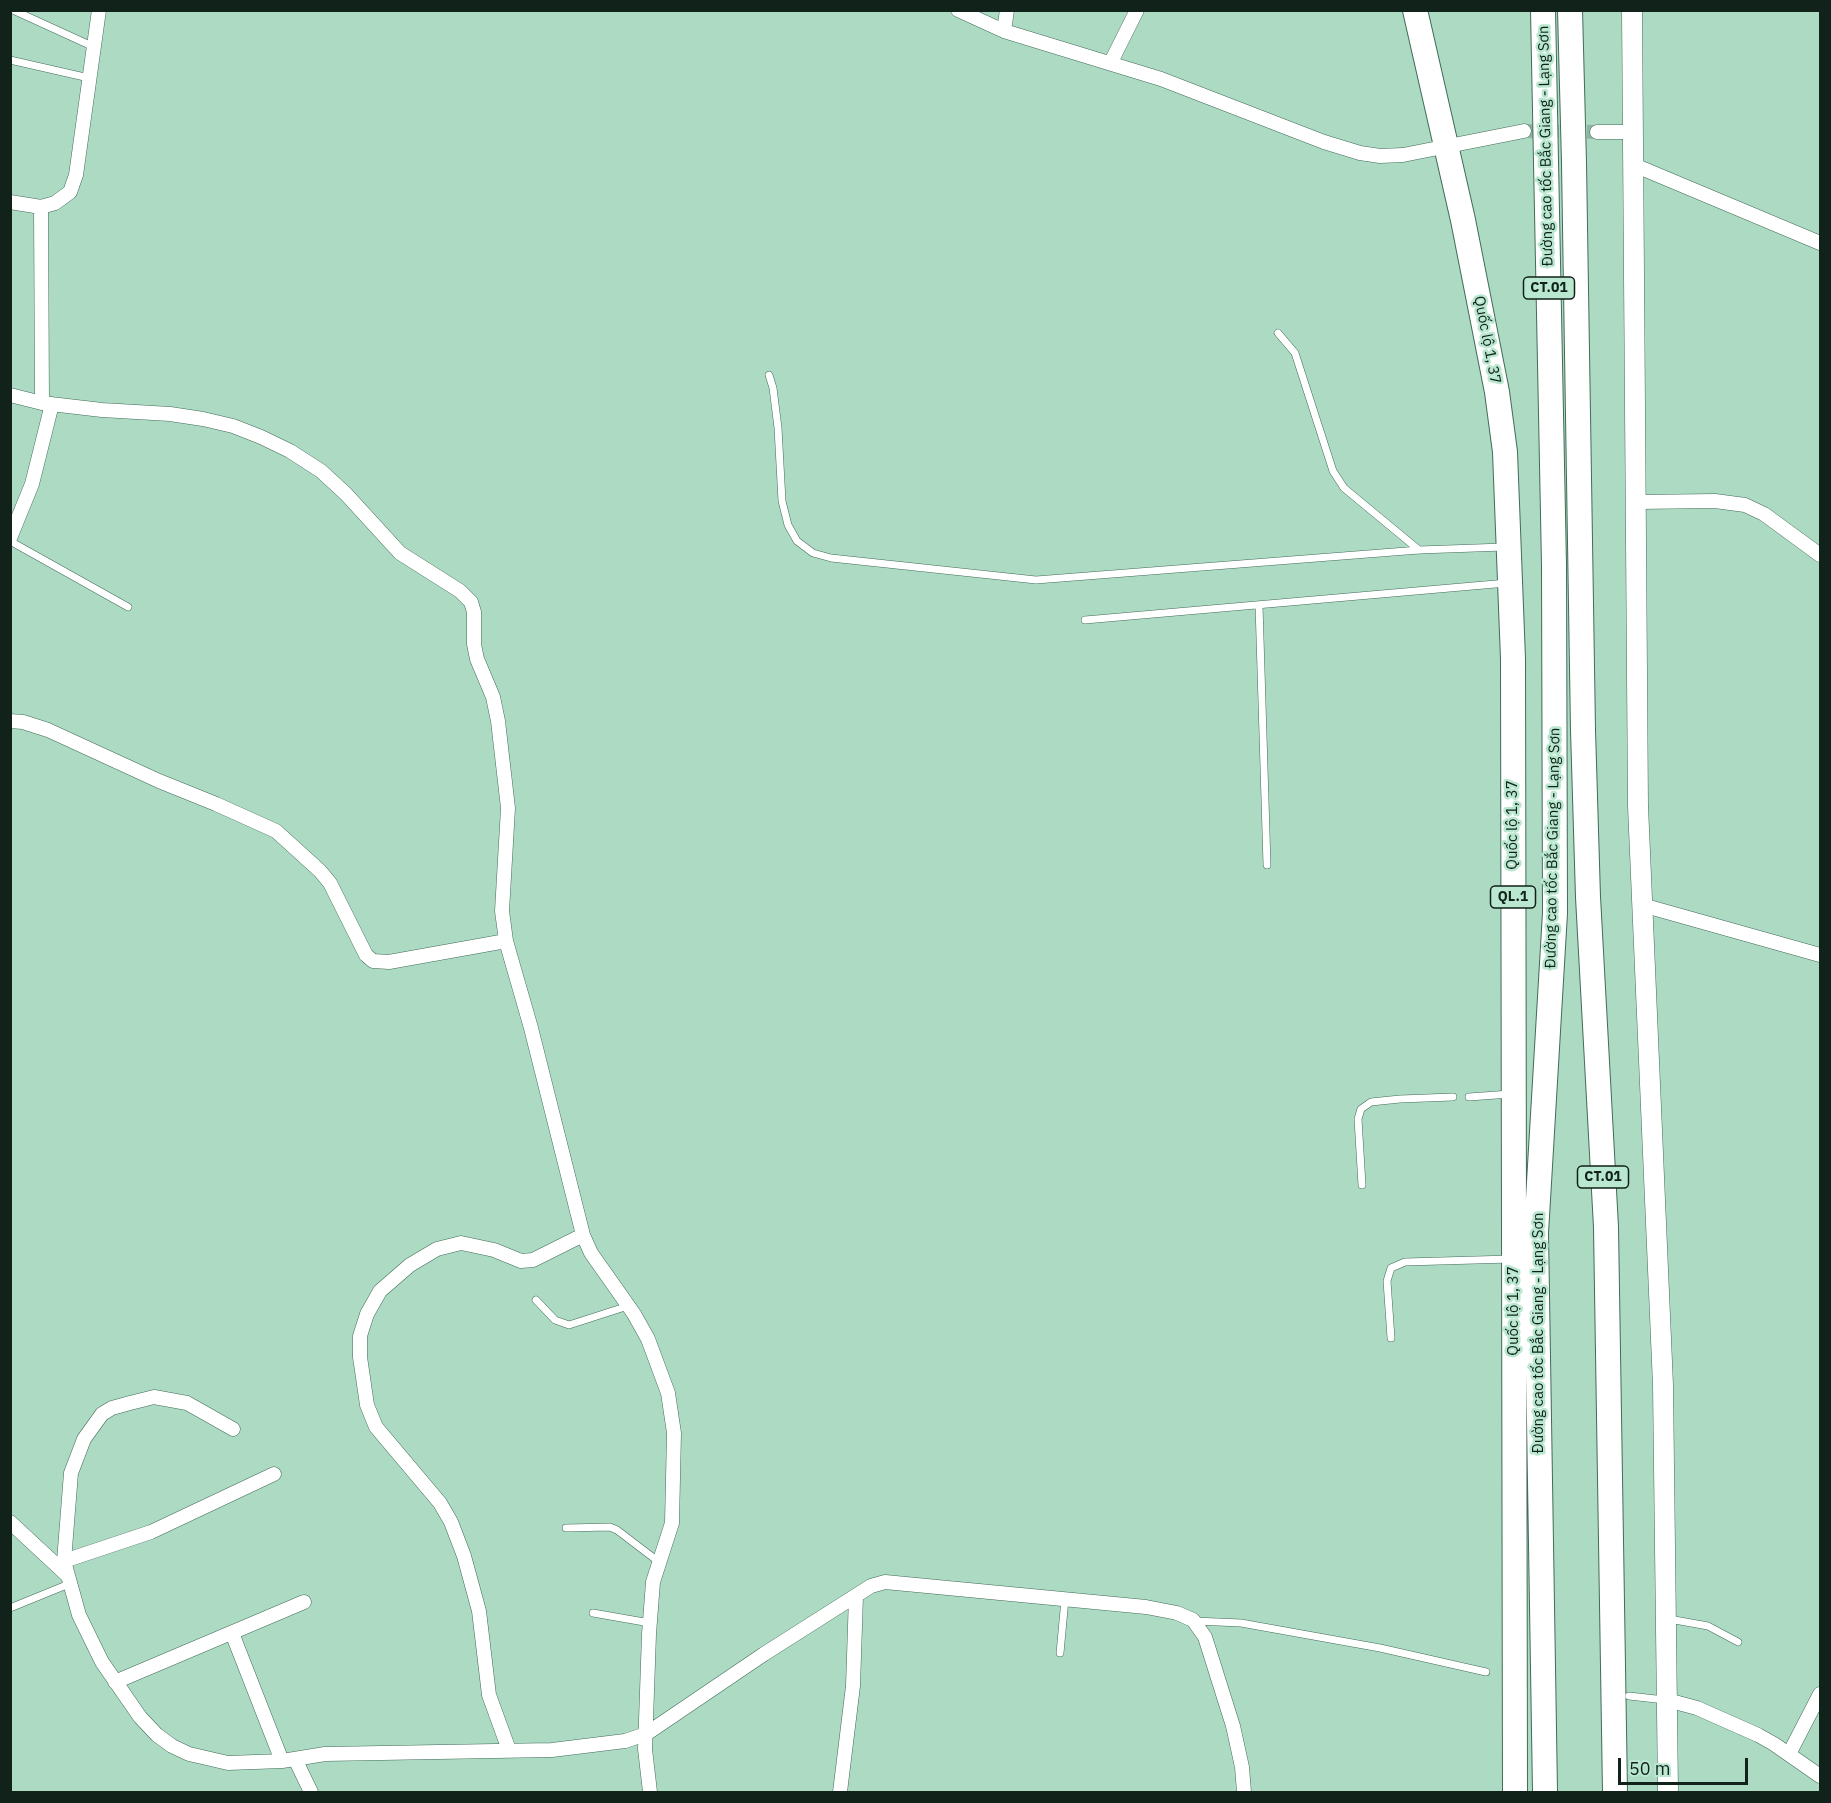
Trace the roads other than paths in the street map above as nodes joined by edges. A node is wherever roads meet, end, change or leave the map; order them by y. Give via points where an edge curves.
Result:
1 (13, 10) edge
2 (99, 10) edge
3 (958, 10) edge
4 (1006, 10) edge
5 (1137, 10) edge
6 (1415, 10) edge
7 (1543, 10) edge
8 (1570, 10) edge
9 (1632, 10) edge
10 (1004, 31) junction
11 (94, 47) junction
12 (10, 60) edge
13 (1111, 62) junction
14 (89, 78) junction
15 (1524, 131) tunnel mouth
16 (1597, 132) tunnel mouth
17 (1634, 132) junction
18 (1446, 146) junction
19 (1634, 165) junction
20 (10, 202) edge
21 (41, 207) junction
22 (1821, 243) edge
23 (1278, 333) dead end
24 (769, 375) dead end
25 (10, 395) edge
26 (47, 403) junction
27 (1637, 502) junction
28 (10, 539) edge
29 (1510, 547) junction
30 (1419, 550) junction
31 (1821, 555) edge
32 (1510, 583) junction
33 (1259, 605) junction
34 (128, 607) dead end
35 (1085, 620) dead end
36 (10, 721) edge
37 (1267, 865) dead end
38 (1642, 905) junction
39 (506, 941) junction
40 (1821, 955) edge
41 (1513, 1093) junction
42 (1453, 1097) dead end
43 (1469, 1097) dead end
44 (1362, 1185) dead end
45 (583, 1235) junction
46 (1513, 1259) junction
47 (536, 1300) dead end
48 (628, 1306) junction
49 (1391, 1338) dead end
50 (233, 1430) dead end
51 (274, 1474) dead end
52 (10, 1522) edge
53 (567, 1528) dead end
54 (658, 1562) junction
55 (67, 1573) junction
56 (856, 1596) junction
57 (1065, 1599) junction
58 (304, 1602) dead end
59 (10, 1608) edge
60 (593, 1613) dead end
61 (1666, 1619) junction
62 (1193, 1620) junction
63 (650, 1623) junction
64 (232, 1633) junction
65 (1738, 1642) dead end
66 (1060, 1653) dead end
67 (1486, 1672) dead end
68 (115, 1682) junction
69 (1821, 1694) edge
70 (1629, 1696) dead end
71 (1667, 1700) junction
72 (646, 1734) junction
73 (509, 1750) junction
74 (1790, 1754) junction
75 (289, 1760) junction
76 (1821, 1776) edge
77 (311, 1792) edge
78 (650, 1792) edge
79 (840, 1792) edge
80 (1244, 1792) edge
81 (1515, 1792) edge
82 (1545, 1792) edge
83 (1615, 1792) edge
84 (1668, 1792) edge

1 - 11 lane
2 - 11 street
3 - 10 street
4 - 10 street
5 - 13 street
6 - 18 highway, Quốc lộ 1, 37 / QL.1
7 - 82 highway, Đường cao tốc Bắc Giang - Lạng Sơn / CT.01 via 1554,542 1556,878 1536,1233
8 - 83 highway, Đường cao tốc Bắc Giang - Lạng Sơn / CT.01 via 1586,837 1606,1227
9 - 17 street
10 - 13 street
11 - 14 street
12 - 14 lane
13 - 18 street via 1360,153 1403,155
14 - 21 street via 76,175 70,192
15 - 18 street
16 - 17 street
17 - 19 street
18 - 29 highway, Quốc lộ 1, 37 / QL.1 via 1497,392
19 - 22 street
19 - 27 street
20 - 21 street
21 - 26 street
23 - 30 lane via 1295,353 1333,471 1344,488
24 - 30 lane via 788,525 797,541 813,553 831,558 1036,580
25 - 26 street
26 - 28 street via 32,484
26 - 39 street via 203,419 261,437 321,471 400,553 471,602 477,659 498,721 508,808 502,911
27 - 31 street via 1714,501 1745,505
27 - 38 street
28 - 34 lane
29 - 30 lane
29 - 32 highway, Quốc lộ 1, 37 / QL.1
32 - 33 lane
32 - 41 highway, Quốc lộ 1, 37 / QL.1
33 - 35 lane
33 - 37 lane
36 - 39 street via 48,730 276,831 325,877 366,955 373,961 389,962
38 - 40 street
38 - 61 street via 1663,1384
39 - 45 street
41 - 43 lane
41 - 46 highway, Quốc lộ 1, 37 / QL.1
42 - 44 lane via 1371,1102 1361,1109 1358,1119
45 - 48 street
45 - 73 street via 533,1260 521,1261 461,1243 437,1249 410,1265 380,1291 360,1336 367,1405 376,1428 452,1522 479,1611 489,1695
46 - 49 lane via 1405,1262 1391,1268 1387,1281
46 - 81 highway, Quốc lộ 1, 37 / QL.1
47 - 48 lane via 555,1320 569,1325
48 - 54 street via 658,1364 668,1393 674,1433 672,1523
50 - 55 street via 187,1403 154,1397 102,1414 84,1439 71,1473
51 - 55 street
52 - 55 street
53 - 54 lane via 610,1527
54 - 63 street
55 - 59 lane
55 - 68 street via 79,1615
56 - 57 street via 885,1582
56 - 72 street
56 - 79 street via 853,1686
57 - 62 street via 1146,1607
57 - 66 lane
58 - 64 street
60 - 63 lane
61 - 65 lane via 1708,1626
61 - 71 street
62 - 67 lane via 1240,1623
62 - 80 street via 1205,1637 1233,1726
63 - 72 street
64 - 68 street
64 - 75 street
68 - 75 street via 157,1735 189,1754 228,1763
69 - 74 street
70 - 71 lane
71 - 74 street via 1707,1712
71 - 84 street
72 - 73 street via 625,1741 552,1750
72 - 78 street
73 - 75 street via 325,1754
74 - 76 street
75 - 77 street

